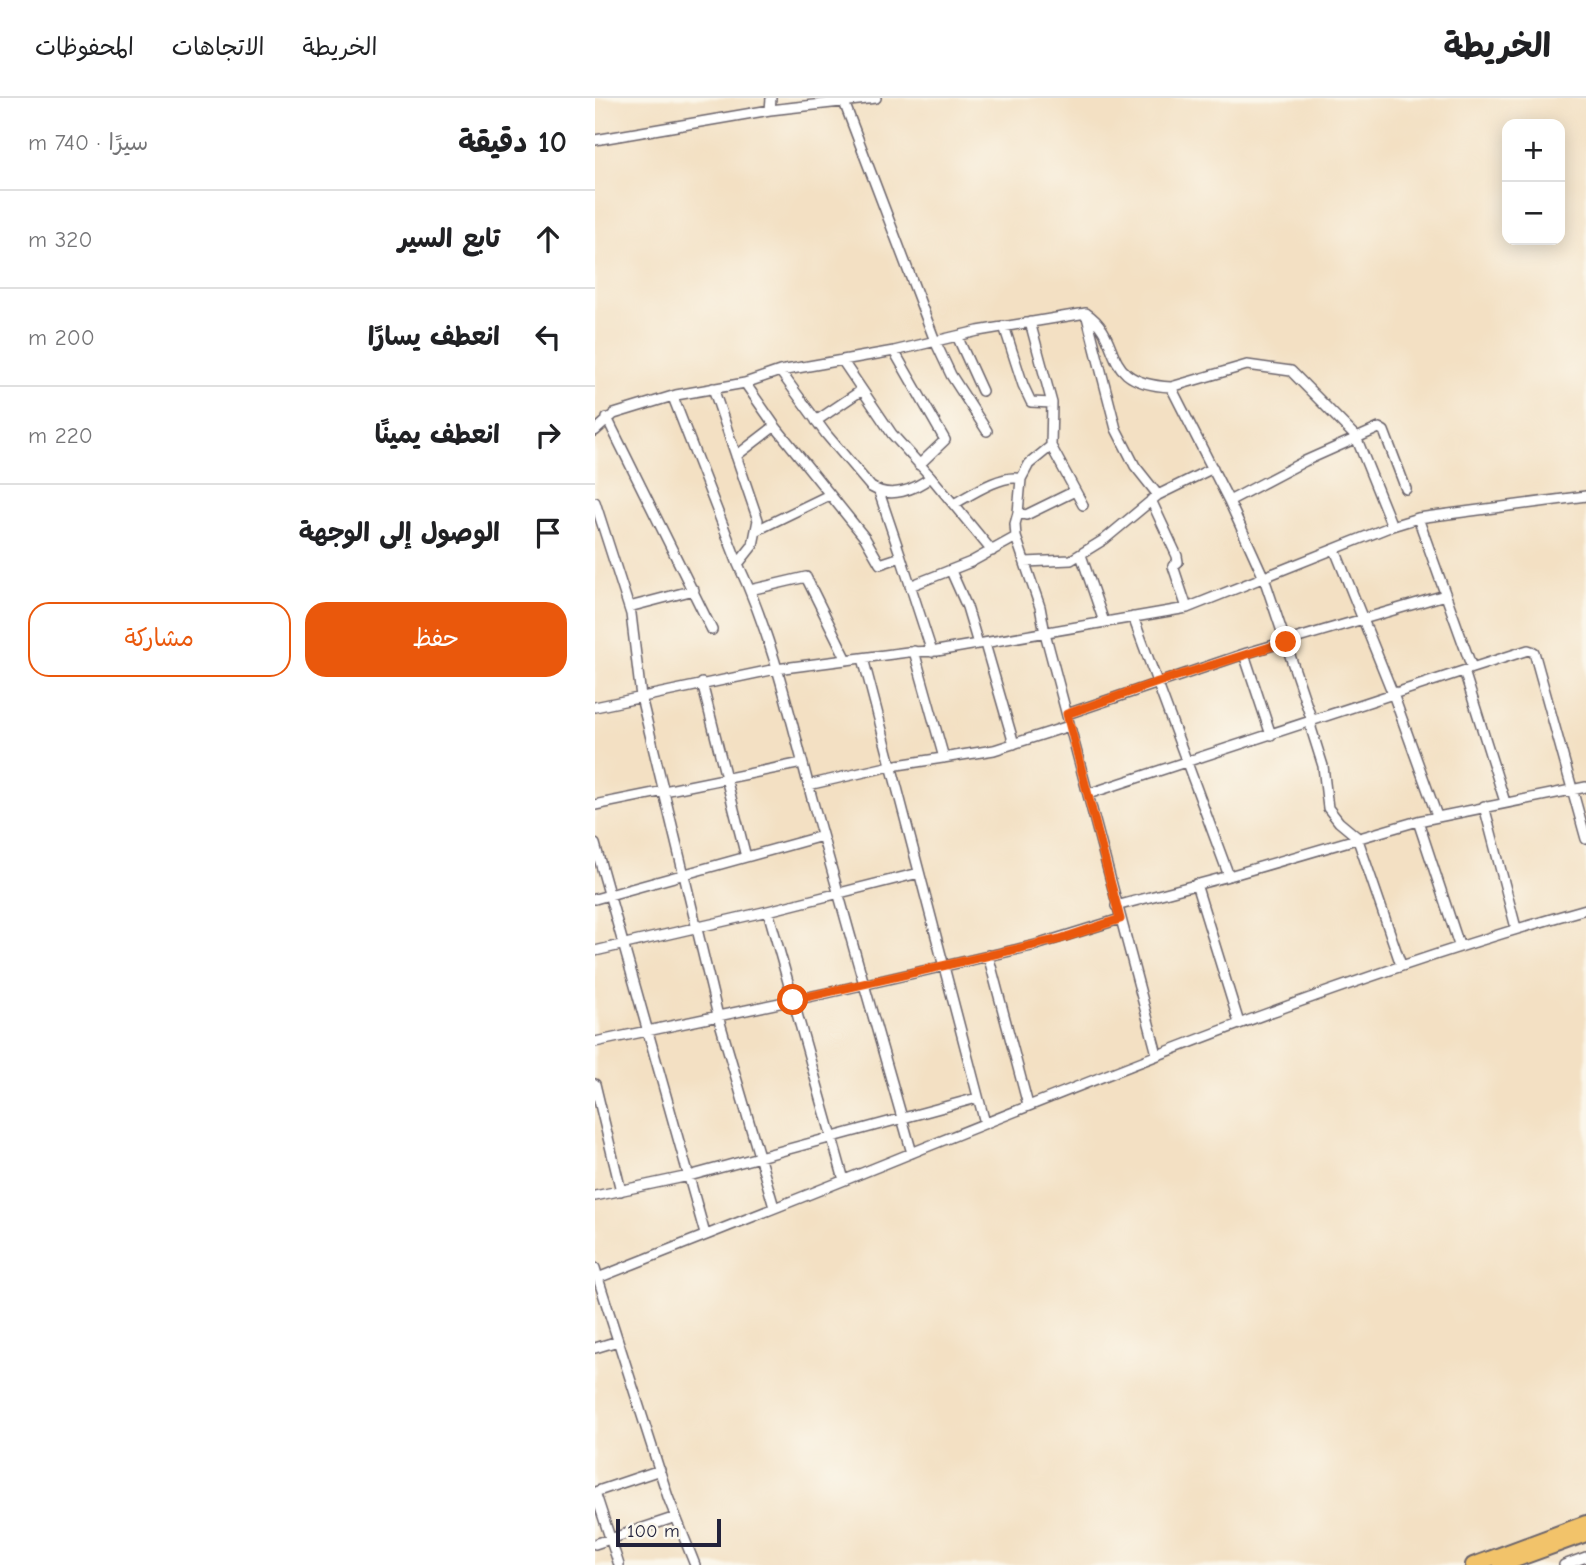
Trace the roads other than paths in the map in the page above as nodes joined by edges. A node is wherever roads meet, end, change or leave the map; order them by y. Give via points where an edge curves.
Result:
1 (771, 98) edge
2 (876, 98) edge
3 (844, 102) junction
4 (770, 110) junction
5 (595, 140) edge
6 (1086, 313) junction
7 (1030, 322) junction
8 (1004, 326) junction
9 (957, 336) junction
10 (936, 341) junction
11 (894, 351) junction
12 (842, 360) junction
13 (780, 371) junction
14 (745, 383) junction
15 (1171, 387) junction
16 (713, 388) junction
17 (862, 390) junction
18 (982, 391) dead end
19 (673, 397) junction
20 (1052, 403) junction
21 (607, 418) junction
22 (817, 421) junction
23 (775, 426) junction
24 (987, 430) dead end
25 (595, 431) edge
26 (1356, 438) junction
27 (1051, 446) junction
28 (736, 456) junction
29 (919, 465) junction
30 (1213, 468) junction
31 (931, 477) junction
32 (1021, 479) junction
33 (1406, 489) dead end
34 (1075, 491) junction
35 (879, 492) junction
36 (829, 495) junction
37 (1586, 496) edge
38 (1155, 498) junction
39 (1229, 501) junction
40 (595, 502) edge
41 (954, 504) junction
42 (1083, 505) dead end
43 (1018, 513) junction
44 (1418, 518) junction
45 (1392, 526) junction
46 (757, 530) junction
47 (1016, 537) junction
48 (1335, 550) junction
49 (992, 551) junction
50 (1081, 555) junction
51 (901, 557) junction
52 (1025, 562) junction
53 (738, 564) junction
54 (951, 571) junction
55 (1264, 578) junction
56 (910, 586) junction
57 (694, 590) junction
58 (750, 590) junction
59 (1445, 595) junction
60 (629, 607) junction
61 (1187, 608) junction
62 (1133, 617) junction
63 (1364, 618) junction
64 (1104, 622) junction
65 (712, 630) dead end
66 (1045, 633) junction
67 (1286, 642) junction
68 (981, 644) junction
69 (914, 651) junction
70 (932, 652) junction
71 (1244, 654) junction
72 (863, 658) junction
73 (847, 660) junction
74 (776, 669) junction
75 (1468, 669) junction
76 (1158, 682) junction
77 (702, 683) junction
78 (1393, 694) junction
79 (641, 697) junction
80 (595, 707) edge
81 (1067, 714) junction
82 (1312, 721) junction
83 (1069, 726) junction
84 (1271, 735) junction
85 (1014, 744) junction
86 (944, 758) junction
87 (1188, 762) junction
88 (802, 763) junction
89 (891, 766) junction
90 (725, 779) junction
91 (809, 785) junction
92 (1586, 787) edge
93 (1573, 790) junction
94 (664, 792) junction
95 (1088, 794) junction
96 (1505, 802) junction
97 (595, 805) edge
98 (1484, 807) junction
99 (1437, 816) junction
100 (1418, 821) junction
101 (822, 836) junction
102 (1357, 837) junction
103 (1586, 839) edge
104 (595, 844) edge
105 (746, 857) junction
106 (919, 873) junction
107 (684, 874) junction
108 (1229, 876) junction
109 (1196, 884) junction
110 (838, 894) junction
111 (609, 895) junction
112 (595, 899) edge
113 (1116, 906) junction
114 (1586, 909) edge
115 (768, 911) junction
116 (1120, 919) junction
117 (697, 927) junction
118 (1516, 928) junction
119 (623, 944) junction
120 (1459, 945) junction
121 (595, 951) edge
122 (988, 955) junction
123 (1401, 965) junction
124 (942, 967) junction
125 (862, 984) junction
126 (793, 1000) junction
127 (718, 1016) junction
128 (1239, 1023) junction
129 (649, 1030) junction
130 (595, 1042) edge
131 (1157, 1054) junction
132 (595, 1084) edge
133 (977, 1098) junction
134 (1028, 1105) junction
135 (902, 1119) junction
136 (985, 1123) junction
137 (831, 1138) junction
138 (912, 1153) junction
139 (760, 1157) junction
140 (689, 1176) junction
141 (844, 1180) junction
142 (621, 1191) junction
143 (595, 1196) edge
144 (774, 1207) junction
145 (705, 1234) junction
146 (595, 1268) edge
147 (598, 1278) junction
148 (618, 1340) junction
149 (595, 1348) edge
150 (660, 1470) junction
151 (595, 1492) edge
152 (676, 1517) junction
153 (1586, 1523) edge
154 (1586, 1534) edge
155 (611, 1540) junction
156 (595, 1544) edge
157 (1586, 1557) edge
158 (619, 1565) edge
159 (695, 1565) edge
160 (1473, 1565) edge
161 (1501, 1565) edge
162 (1564, 1565) edge

1 - 4 street
2 - 3 street
3 - 4 street
3 - 10 street
4 - 5 street
6 - 7 street
6 - 15 street via 1098,323 1122,370 1141,383
6 - 38 street via 1116,429
7 - 8 street
7 - 20 street
8 - 9 street
8 - 20 street via 1031,402
9 - 10 street
9 - 18 street
10 - 11 street
10 - 24 street via 951,375
11 - 12 street
11 - 29 street via 945,440
12 - 13 street
12 - 17 street
13 - 14 street
13 - 22 street
14 - 16 street
14 - 23 street
15 - 26 street via 1247,365 1287,370
15 - 30 street
16 - 19 street
16 - 28 street
17 - 22 street
17 - 29 street
19 - 21 street
19 - 53 street
20 - 27 street
21 - 25 street
21 - 57 street
22 - 35 street
23 - 28 street
23 - 36 street
26 - 33 street via 1381,428
26 - 39 street
26 - 45 street
27 - 32 street via 1029,464
27 - 34 street
28 - 46 street via 757,515
29 - 31 street
30 - 38 street
30 - 39 street
31 - 35 street via 912,490
31 - 41 street
32 - 41 street via 1003,480
32 - 43 street
34 - 42 street
34 - 43 street via 1026,515
35 - 51 street
36 - 46 street
36 - 51 street via 880,564
37 - 44 street
38 - 50 street
38 - 61 street via 1177,556 1173,566
39 - 55 street
40 - 60 street
41 - 49 street
43 - 47 street
44 - 45 street
44 - 59 street
45 - 48 street
46 - 53 street via 753,545
47 - 49 street
47 - 52 street
48 - 55 street
48 - 63 street
49 - 54 street
50 - 52 street via 1063,562
50 - 64 street
51 - 56 street
52 - 66 street
53 - 58 street
54 - 56 street
54 - 68 street
55 - 61 street
55 - 67 street
56 - 70 street
57 - 60 street
57 - 65 street
58 - 73 street via 806,577
58 - 74 street
59 - 63 street
59 - 75 street
60 - 79 street
61 - 62 street
62 - 64 street
62 - 76 street
63 - 67 street
63 - 78 street
64 - 66 street
66 - 68 street
66 - 81 street
67 - 71 street
67 - 82 street
68 - 70 street
68 - 85 street
69 - 70 street
69 - 72 street
69 - 86 street
71 - 76 street
71 - 84 street
72 - 73 street
72 - 89 street
73 - 74 street
74 - 77 street
74 - 88 street
75 - 78 street
75 - 93 street via 1534,652
75 - 96 street
76 - 81 street
76 - 87 street
77 - 79 street
77 - 90 street
78 - 82 street
78 - 99 street
79 - 80 street
79 - 94 street
81 - 83 street
82 - 84 street
82 - 102 street via 1328,808
83 - 85 street
83 - 95 street
84 - 87 street
85 - 86 street
86 - 89 street
87 - 95 street
87 - 108 street
88 - 90 street
88 - 91 street
89 - 91 street
89 - 106 street
90 - 94 street
90 - 105 street
91 - 101 street
92 - 93 street
93 - 96 street
93 - 103 street
94 - 97 street
94 - 107 street
95 - 113 street
96 - 98 street
98 - 99 street
98 - 118 street
99 - 100 street
100 - 102 street
100 - 120 street
101 - 105 street
101 - 110 street
102 - 108 street
102 - 123 street
104 - 111 street
105 - 107 street
106 - 110 street
106 - 124 street
107 - 111 street
107 - 117 street
108 - 109 street
109 - 113 street
109 - 128 street
110 - 115 street
110 - 125 street
111 - 112 street
111 - 119 street
113 - 116 street
114 - 118 street
115 - 117 street
115 - 126 street
116 - 122 street via 1060,939
116 - 131 street
117 - 119 street
117 - 127 street
118 - 120 street
119 - 121 street
119 - 129 street
120 - 123 street
122 - 124 street
122 - 134 street
123 - 128 street
124 - 125 street
124 - 133 street
125 - 126 street
125 - 135 street
126 - 127 street
126 - 137 street
127 - 129 street
127 - 139 street
128 - 131 street
129 - 130 street
129 - 140 street
131 - 134 street
132 - 142 street
133 - 135 street
133 - 136 street
134 - 136 street
135 - 137 street
135 - 138 street
136 - 138 street
137 - 139 street
137 - 141 street
138 - 141 street
139 - 140 street
139 - 144 street
140 - 142 street
140 - 145 street
141 - 144 street
142 - 143 street
144 - 145 street
145 - 147 street
146 - 147 street
147 - 148 street
148 - 149 street
148 - 150 street
150 - 151 street
150 - 152 street
151 - 155 street
152 - 155 street
152 - 159 street
153 - 160 highway
154 - 161 highway
155 - 156 street
155 - 158 street
157 - 162 street

